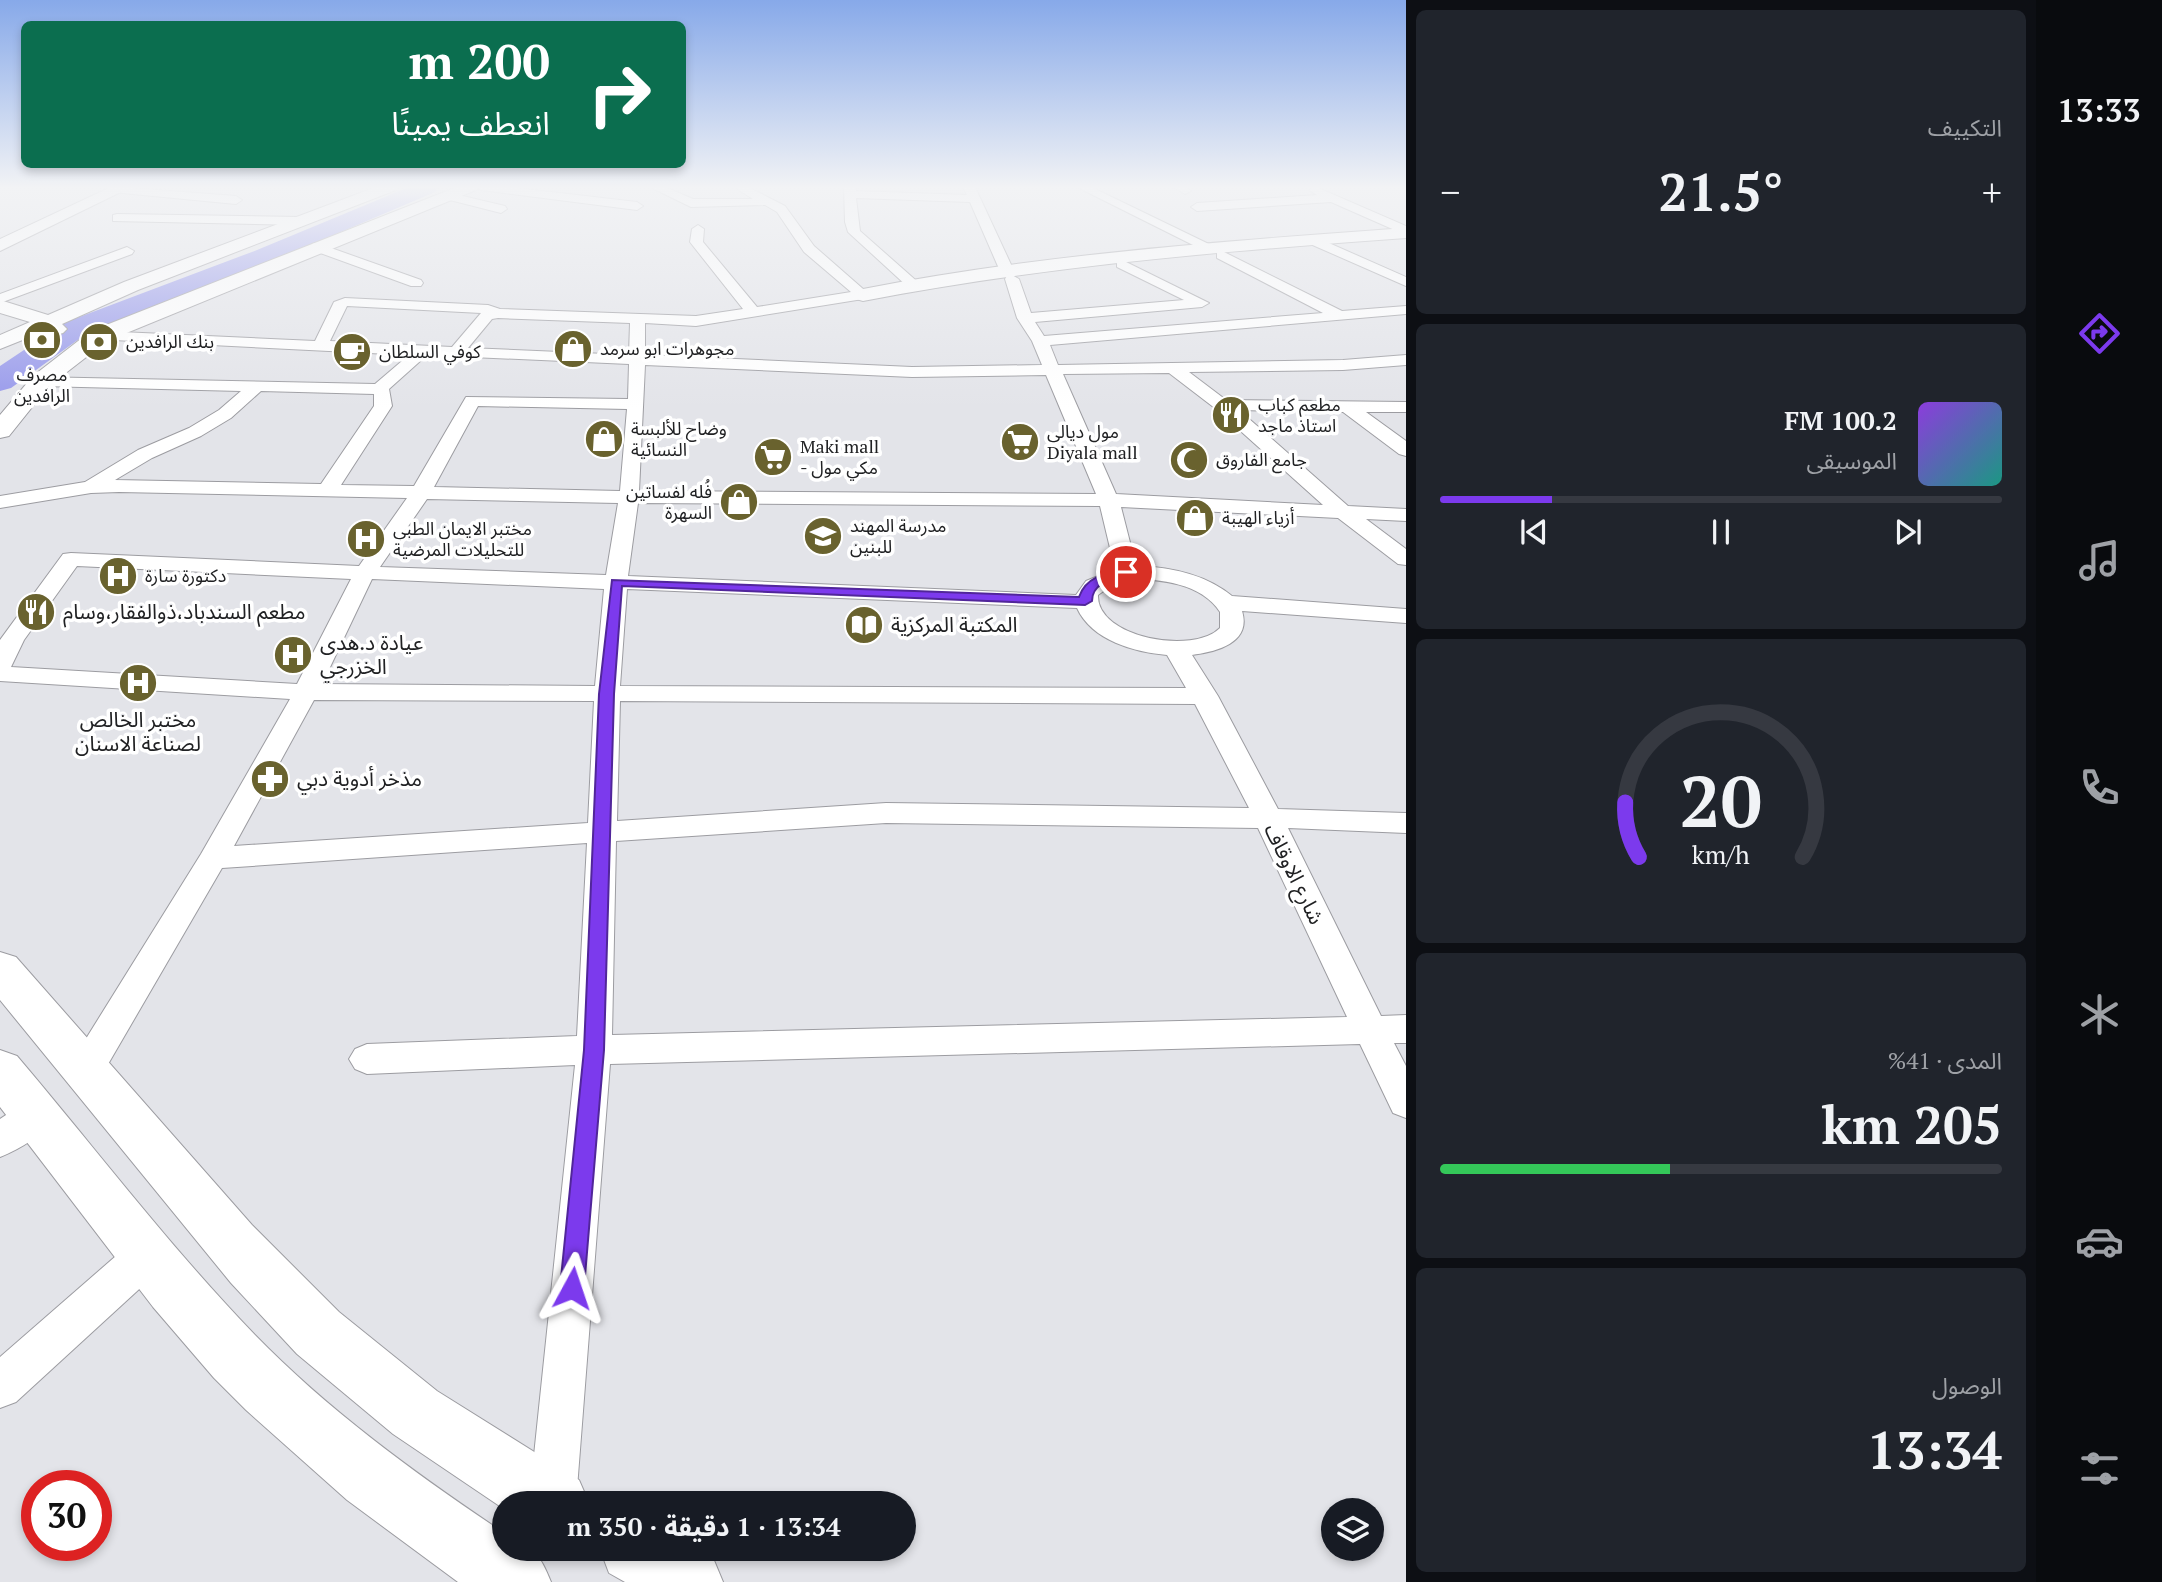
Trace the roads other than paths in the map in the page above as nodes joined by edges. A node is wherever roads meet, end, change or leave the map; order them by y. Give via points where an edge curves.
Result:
1 (101, 261) edge
2 (206, 261) edge
3 (281, 261) edge
4 (355, 261) edge
5 (711, 261) edge
6 (823, 261) edge
7 (887, 261) edge
8 (1003, 261) edge
9 (1132, 261) edge
10 (1145, 261) edge
11 (1235, 261) edge
12 (1359, 261) edge
13 (1122, 264) junction
14 (1010, 275) junction
15 (1406, 282) edge
16 (416, 283) dead end
17 (913, 284) junction
18 (863, 295) junction
19 (0, 299) edge
20 (1202, 303) junction
21 (0, 306) edge
22 (1406, 310) edge
23 (753, 312) junction
24 (497, 313) junction
25 (1341, 316) junction
26 (1026, 318) junction
27 (638, 319) junction
28 (1248, 324) junction
29 (52, 325) junction
30 (89, 335) junction
31 (1040, 341) junction
32 (0, 343) edge
33 (320, 346) junction
34 (424, 350) junction
35 (457, 351) junction
36 (637, 360) junction
37 (1406, 360) edge
38 (1174, 369) junction
39 (1053, 370) junction
40 (41, 381) junction
41 (257, 386) junction
42 (379, 389) junction
43 (636, 404) junction
44 (1222, 405) junction
45 (1345, 405) junction
46 (1406, 407) edge
47 (0, 431) edge
48 (1406, 450) edge
49 (91, 487) junction
50 (326, 492) junction
51 (420, 494) junction
52 (629, 497) junction
53 (1109, 500) junction
54 (0, 502) edge
55 (1343, 512) junction
56 (1406, 515) edge
57 (1406, 559) edge
58 (1126, 572) junction
59 (364, 574) junction
60 (616, 582) junction
61 (1085, 601) junction
62 (1227, 603) junction
63 (1406, 616) edge
64 (1176, 649) junction
65 (0, 666) edge
66 (0, 674) edge
67 (306, 692) junction
68 (607, 694) junction
69 (1205, 696) junction
70 (1268, 818) junction
71 (1406, 823) edge
72 (603, 831) junction
73 (213, 858) junction
74 (0, 969) edge
75 (1406, 1029) edge
76 (1370, 1031) junction
77 (594, 1050) junction
78 (367, 1059) dead end
79 (87, 1068) junction
80 (0, 1070) edge
81 (1406, 1102) edge
82 (18, 1127) edge
83 (146, 1256) junction
84 (0, 1386) edge
85 (537, 1491) edge
86 (555, 1491) edge
87 (654, 1561) edge
88 (517, 1582) edge
89 (690, 1582) edge

1 - 19 street
2 - 29 street
3 - 30 street
4 - 16 street
5 - 23 street
6 - 18 street
7 - 17 street
8 - 14 street
9 - 14 street
10 - 13 street
11 - 25 street
12 - 15 street
13 - 14 street
13 - 20 street
14 - 17 street
14 - 18 street via 923,292
14 - 26 street
17 - 18 street
18 - 23 street
20 - 26 street
20 - 28 street
21 - 29 street
22 - 25 street
23 - 27 street via 696,321
24 - 27 street
24 - 33 street via 345,302 339,305
24 - 35 street via 487,316
25 - 28 street
26 - 31 street
27 - 36 street
28 - 31 street
29 - 30 street
29 - 32 street
30 - 33 street
30 - 40 street
31 - 39 street
33 - 34 street
34 - 35 street
34 - 42 street
35 - 36 street
36 - 39 street via 912,372
36 - 43 street
37 - 38 street
38 - 39 street
38 - 44 street
39 - 53 street
40 - 41 street
40 - 47 street
41 - 42 street
41 - 49 street via 225,414
42 - 50 street via 383,406
43 - 51 street via 472,401
43 - 52 street
44 - 45 street
44 - 55 street
45 - 46 street
45 - 48 street
49 - 50 street
49 - 54 street
50 - 51 street
51 - 52 street
51 - 59 street
52 - 53 street
52 - 60 street
53 - 55 street
53 - 58 street
55 - 56 street
55 - 57 street
58 - 61 street via 1093,584
58 - 62 street via 1194,582
59 - 60 street
59 - 65 street via 71,559 12,640
59 - 67 street
60 - 61 street
60 - 68 street
61 - 64 street via 1094,619 1109,630 1152,646
62 - 63 street
62 - 64 street via 1234,614 1228,636 1207,646
64 - 69 street, شارع الاوقاف
66 - 67 street
67 - 68 street
67 - 73 street
68 - 69 street
68 - 72 street
69 - 70 street, شارع الاوقاف
70 - 71 street
70 - 72 street via 887,813
70 - 76 street, شارع الاوقاف
72 - 73 street
72 - 77 street
73 - 79 street
74 - 79 street
75 - 76 street
76 - 77 street
76 - 81 street, شارع الاوقاف
77 - 78 street
77 - 86 street
79 - 85 street via 289,1305 405,1405
80 - 82 street
82 - 83 street
83 - 84 street
83 - 88 street via 235,1357 294,1415 437,1529
87 - 89 street

